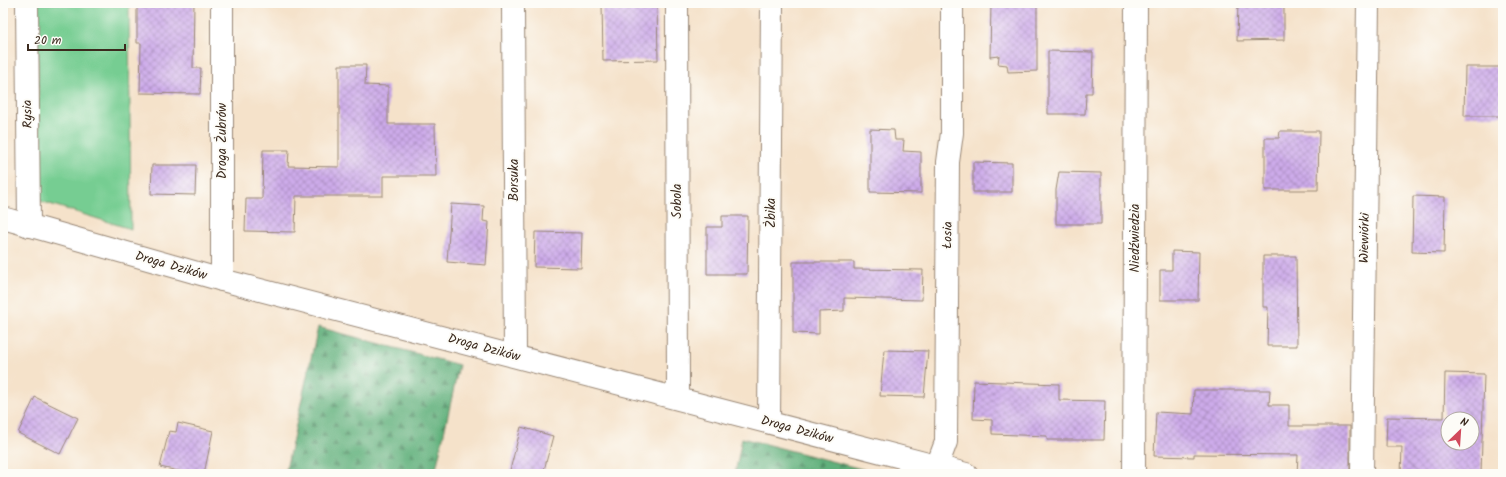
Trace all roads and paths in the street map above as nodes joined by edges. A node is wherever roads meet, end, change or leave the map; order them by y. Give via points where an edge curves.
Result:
1 (27, 3) edge
2 (222, 3) edge
3 (513, 3) edge
4 (677, 3) edge
5 (772, 3) edge
6 (952, 3) edge
7 (1136, 3) edge
8 (1368, 3) edge
9 (3, 218) edge
10 (30, 226) junction
11 (222, 280) junction
12 (515, 356) junction
13 (678, 398) junction
14 (769, 422) junction
15 (937, 466) junction
16 (966, 474) edge
17 (1134, 474) edge
18 (1362, 474) edge

1 - 10 street, Rysia
2 - 11 street, Droga Żubrów
3 - 12 street, Borsuka
4 - 13 street, Sobola
5 - 14 street, Żbika
6 - 15 street, Łosia via 946,442
7 - 17 street, Niedźwiedzia
8 - 18 street, Wiewiórki
9 - 10 street, Droga Dzików
10 - 11 street, Droga Dzików
11 - 12 street, Droga Dzików
12 - 13 street, Droga Dzików
13 - 14 street, Droga Dzików
14 - 15 street, Droga Dzików
15 - 16 street, Droga Dzików

